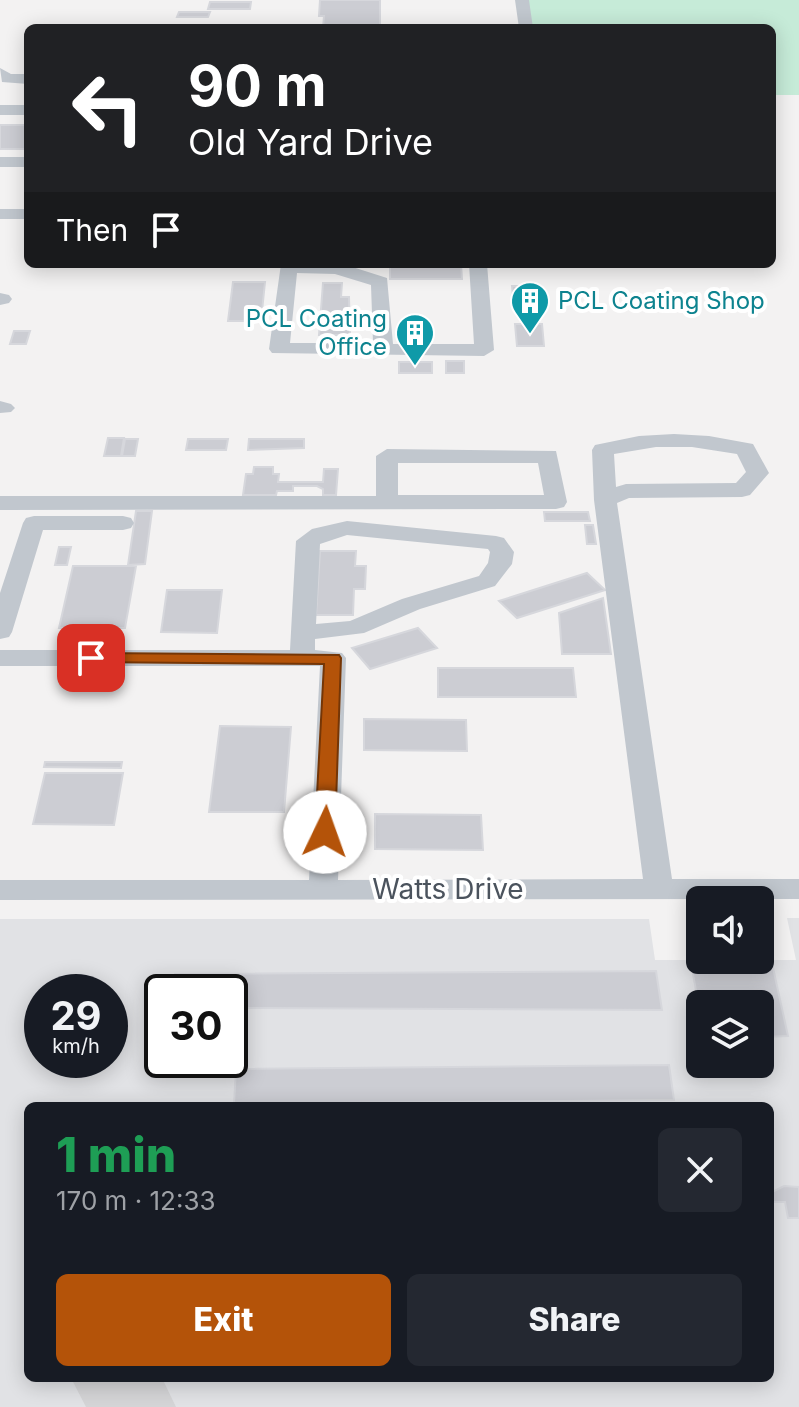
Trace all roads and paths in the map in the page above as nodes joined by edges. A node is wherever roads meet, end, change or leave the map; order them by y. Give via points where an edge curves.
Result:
1 (522, 0) edge
2 (525, 24) edge
3 (24, 66) edge
4 (2, 74) edge
5 (24, 78) edge
6 (0, 110) edge
7 (24, 110) edge
8 (0, 162) edge
9 (24, 162) edge
10 (0, 214) edge
11 (24, 214) edge
12 (288, 268) edge
13 (342, 268) edge
14 (478, 268) edge
15 (383, 348) junction
16 (605, 500) junction
17 (387, 502) junction
18 (0, 503) edge
19 (123, 523) dead end
20 (0, 632) edge
21 (303, 646) junction
22 (0, 658) edge
23 (323, 889) junction
24 (659, 889) junction
25 (799, 889) edge
26 (0, 890) edge

1 - 2 street
3 - 4 street
4 - 5 street
6 - 7 street
8 - 9 street
10 - 11 street
12 - 15 street via 279,349
13 - 15 street via 380,282
14 - 15 street via 484,350
16 - 16 street via 626,491 742,490 758,473 745,449 717,442 637,441 603,450
16 - 24 street
17 - 17 street via 433,502 556,502 548,456 387,456
17 - 18 street
19 - 20 street via 34,523
21 - 21 street via 308,541 319,533 358,528 458,538 496,543 502,552 487,581
21 - 22 street
21 - 23 street via 333,658
23 - 24 street, Watts Drive
23 - 26 street, Watts Drive
24 - 25 street, Watts Drive

